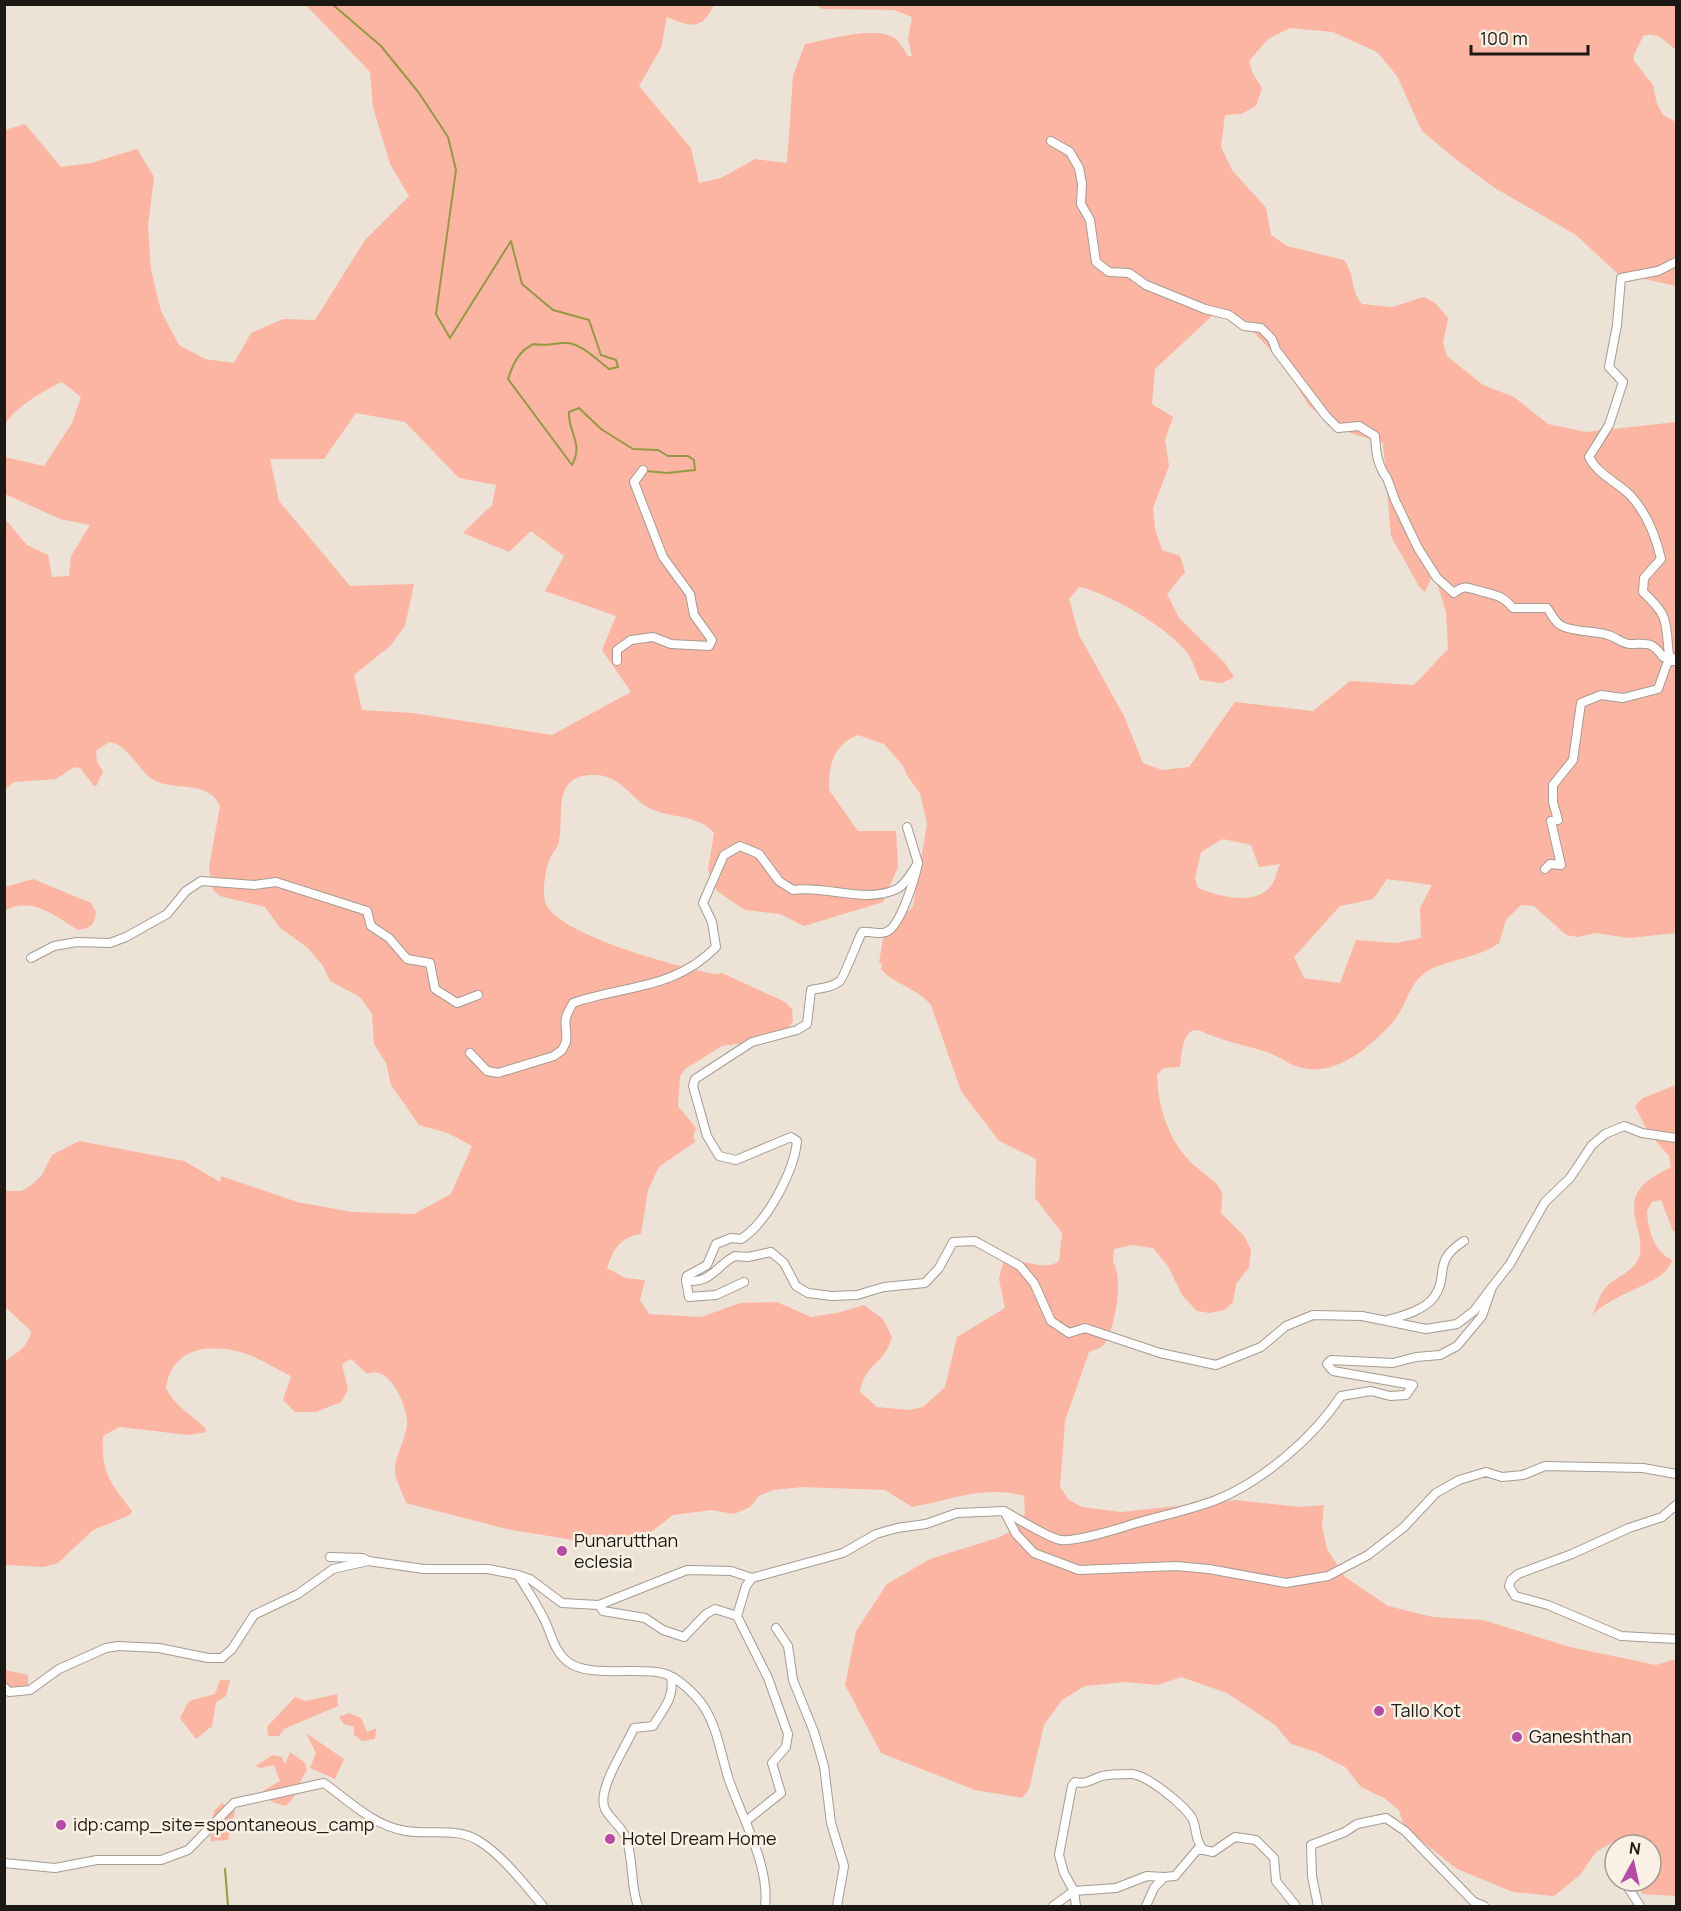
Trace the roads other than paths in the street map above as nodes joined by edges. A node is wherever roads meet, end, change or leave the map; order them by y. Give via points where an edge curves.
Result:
1 (1052, 141) dead end
2 (1677, 262) edge
3 (643, 470) dead end
4 (1669, 655) junction
5 (617, 661) dead end
6 (908, 827) dead end
7 (918, 863) junction
8 (1545, 869) dead end
9 (32, 958) dead end
10 (478, 995) dead end
11 (470, 1053) dead end
12 (1677, 1138) edge
13 (1464, 1241) dead end
14 (686, 1280) junction
15 (744, 1282) dead end
16 (1492, 1287) junction
17 (1385, 1321) junction
18 (1677, 1474) edge
19 (1677, 1505) edge
20 (1004, 1511) junction
21 (330, 1557) dead end
22 (368, 1562) junction
23 (518, 1575) junction
24 (752, 1578) junction
25 (598, 1605) junction
26 (737, 1616) junction
27 (776, 1628) dead end
28 (1677, 1639) edge
29 (671, 1677) junction
30 (4, 1687) edge
31 (746, 1821) junction
32 (1204, 1851) junction
33 (4, 1863) edge
34 (1164, 1877) junction
35 (1074, 1891) junction
36 (1632, 1893) edge
37 (543, 1906) edge
38 (638, 1906) edge
39 (765, 1906) edge
40 (837, 1906) edge
41 (1053, 1906) edge
42 (1076, 1906) edge
43 (1146, 1906) edge
44 (1296, 1906) edge
45 (1318, 1906) edge
46 (1484, 1906) edge
47 (1640, 1906) edge

1 - 4 street via 1070,152 1079,168 1081,204 1090,220 1096,262 1109,272 1130,273 1146,285 1229,315 1244,326 1261,328 1338,428 1359,426 1375,436 1376,454 1411,534 1437,578 1454,593 1471,586 1501,595 1513,608 1541,606 1563,626 1583,633 1611,635 1630,644 1641,641 1662,657
2 - 4 street via 1658,271 1621,278 1609,367 1623,382 1609,425 1588,457 1595,469 1630,496 1656,539 1661,559 1644,578 1643,592 1662,609 1667,621
3 - 5 street via 634,482 663,557 690,594 694,615 712,640 709,646 671,644 652,637 631,640 617,650
4 - 8 street via 1676,661 1668,661 1658,689 1623,698 1600,695 1581,703 1573,760 1553,784 1558,820 1551,821 1561,865 1550,864
6 - 7 street
7 - 11 street via 898,888 884,892 847,893 810,887 793,890 779,880 759,854 740,846 724,855 703,903 712,922 716,947 708,956 659,983 573,1003 563,1029 566,1042 554,1056 498,1073 487,1071
7 - 14 street via 895,927 885,933 862,932 849,956 843,979 811,990 807,1024 752,1042 695,1079 693,1086 707,1136 719,1156 736,1160 791,1137 797,1141 794,1159 761,1223 741,1239 716,1244 707,1265
9 - 10 street via 54,946 110,943 126,937 167,914 201,880 254,885 276,882 367,910 371,926 389,938 407,959 430,963 435,989 457,1003
12 - 16 street via 1642,1134 1624,1126 1605,1134 1545,1202 1510,1264
13 - 17 street via 1445,1257 1436,1296 1427,1304
14 - 15 street via 689,1297 704,1298
14 - 17 street via 710,1276 735,1256 771,1252 784,1263 796,1286 808,1293 857,1295 884,1287 925,1283 939,1268 953,1242 975,1241 1020,1266 1034,1283 1051,1321 1069,1333 1085,1328 1205,1363 1216,1365 1261,1347 1286,1326 1313,1315 1362,1316
16 - 17 street via 1457,1324 1426,1329
16 - 20 street via 1482,1316 1471,1331 1457,1346 1440,1355 1393,1363 1331,1360 1327,1364 1333,1371 1413,1385 1406,1395 1371,1391 1341,1396 1325,1420 1283,1460 1217,1499 1114,1530 1061,1540
18 - 20 street via 1643,1468 1545,1466 1502,1478 1486,1472 1459,1480 1436,1493 1404,1527 1368,1555 1328,1576 1286,1583 1176,1566 1079,1570 1034,1553 1016,1534
19 - 28 street via 1662,1517 1518,1574 1509,1586 1515,1596 1548,1605 1602,1630 1637,1638
20 - 24 street via 957,1513 926,1524 897,1528 876,1534 843,1553
21 - 22 street via 363,1558
22 - 23 street via 424,1569 488,1569
22 - 30 street via 333,1569 298,1594 254,1615 222,1658 118,1646 59,1669 30,1690 9,1692
23 - 25 street via 530,1579 562,1603
23 - 29 street via 547,1625 552,1643 568,1662
24 - 25 street via 731,1571 687,1570
24 - 26 street
25 - 26 street via 603,1611 645,1618 684,1637 715,1609
26 - 31 street via 768,1678 788,1734 786,1747 772,1763 781,1793
27 - 40 street via 788,1646 793,1680 824,1766 831,1823 844,1866
29 - 31 street via 704,1707
29 - 38 street via 671,1698 653,1726 634,1728 612,1770 602,1800 626,1838
31 - 39 street via 764,1881
32 - 34 street via 1197,1850 1175,1876
32 - 35 street via 1188,1813 1139,1776 1131,1773 1075,1782 1069,1794 1059,1855
32 - 44 street via 1213,1852 1235,1837 1256,1840 1274,1858 1276,1881
33 - 37 street via 55,1868 98,1860 161,1860 188,1850 234,1803 324,1783 377,1823 406,1831 456,1832 478,1840 498,1856
34 - 35 street via 1147,1876 1116,1888
34 - 43 street
35 - 41 street
35 - 42 street
36 - 47 street
45 - 46 street via 1311,1845 1356,1824 1386,1818 1405,1831 1474,1902

